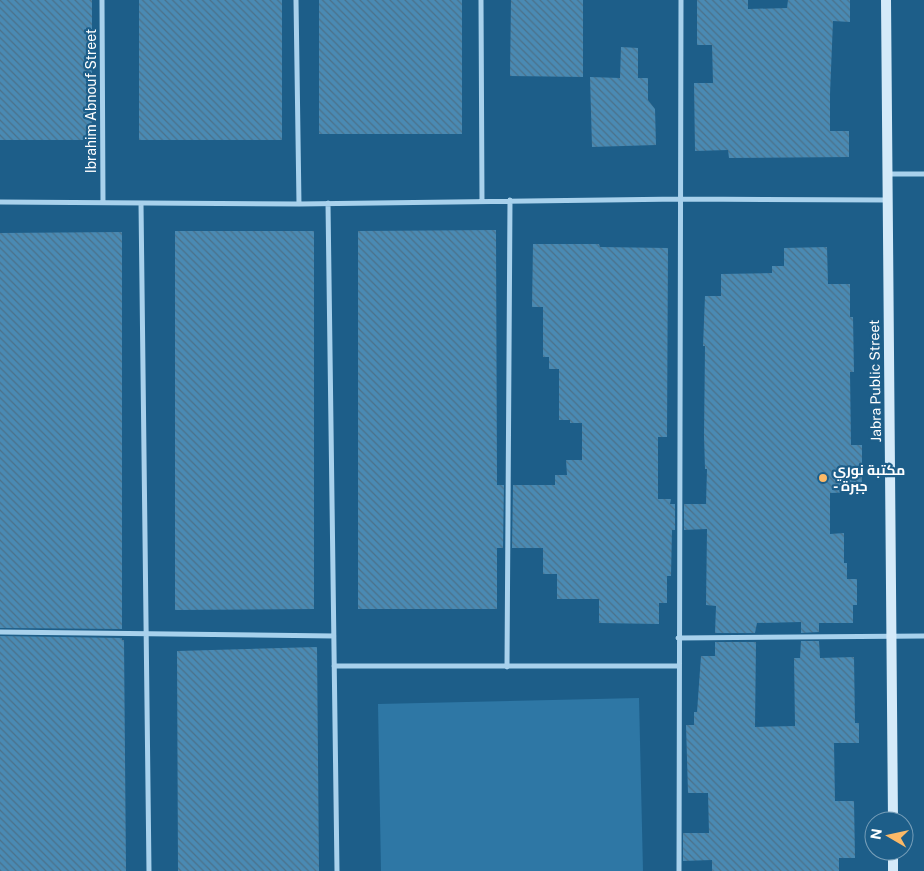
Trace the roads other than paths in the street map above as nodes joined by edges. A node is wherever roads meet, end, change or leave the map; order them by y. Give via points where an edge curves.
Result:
1 (102, 0) edge
2 (296, 0) edge
3 (481, 0) edge
4 (681, 0) edge
5 (886, 0) edge
6 (887, 174) junction
7 (924, 174) edge
8 (682, 199) junction
9 (482, 200) junction
10 (510, 200) junction
11 (887, 200) junction
12 (0, 202) edge
13 (103, 202) junction
14 (141, 203) junction
15 (328, 203) junction
16 (299, 204) junction
17 (0, 632) edge
18 (147, 634) junction
19 (334, 636) junction
20 (891, 636) junction
21 (924, 636) edge
22 (678, 638) junction
23 (334, 666) junction
24 (677, 666) junction
25 (507, 667) junction
26 (893, 811) edge
27 (149, 871) edge
28 (337, 871) edge
29 (679, 871) edge

1 - 13 street, Ibrahim Abnouf Street
2 - 16 street
3 - 9 street
4 - 8 street
5 - 6 main road, Jabra Public Street
6 - 7 street
6 - 11 main road, Jabra Public Street
8 - 10 street
8 - 11 street
8 - 22 street
9 - 10 street
9 - 15 street
10 - 25 street
11 - 20 main road, Jabra Public Street
12 - 13 street
13 - 14 street
14 - 16 street
14 - 18 street
15 - 16 street
15 - 19 street
17 - 18 street
18 - 19 street
18 - 27 street
19 - 23 street
20 - 21 street
20 - 22 street
20 - 26 main road, Jabra Public Street
22 - 24 street
23 - 25 street
23 - 28 street
24 - 25 street
24 - 29 street

